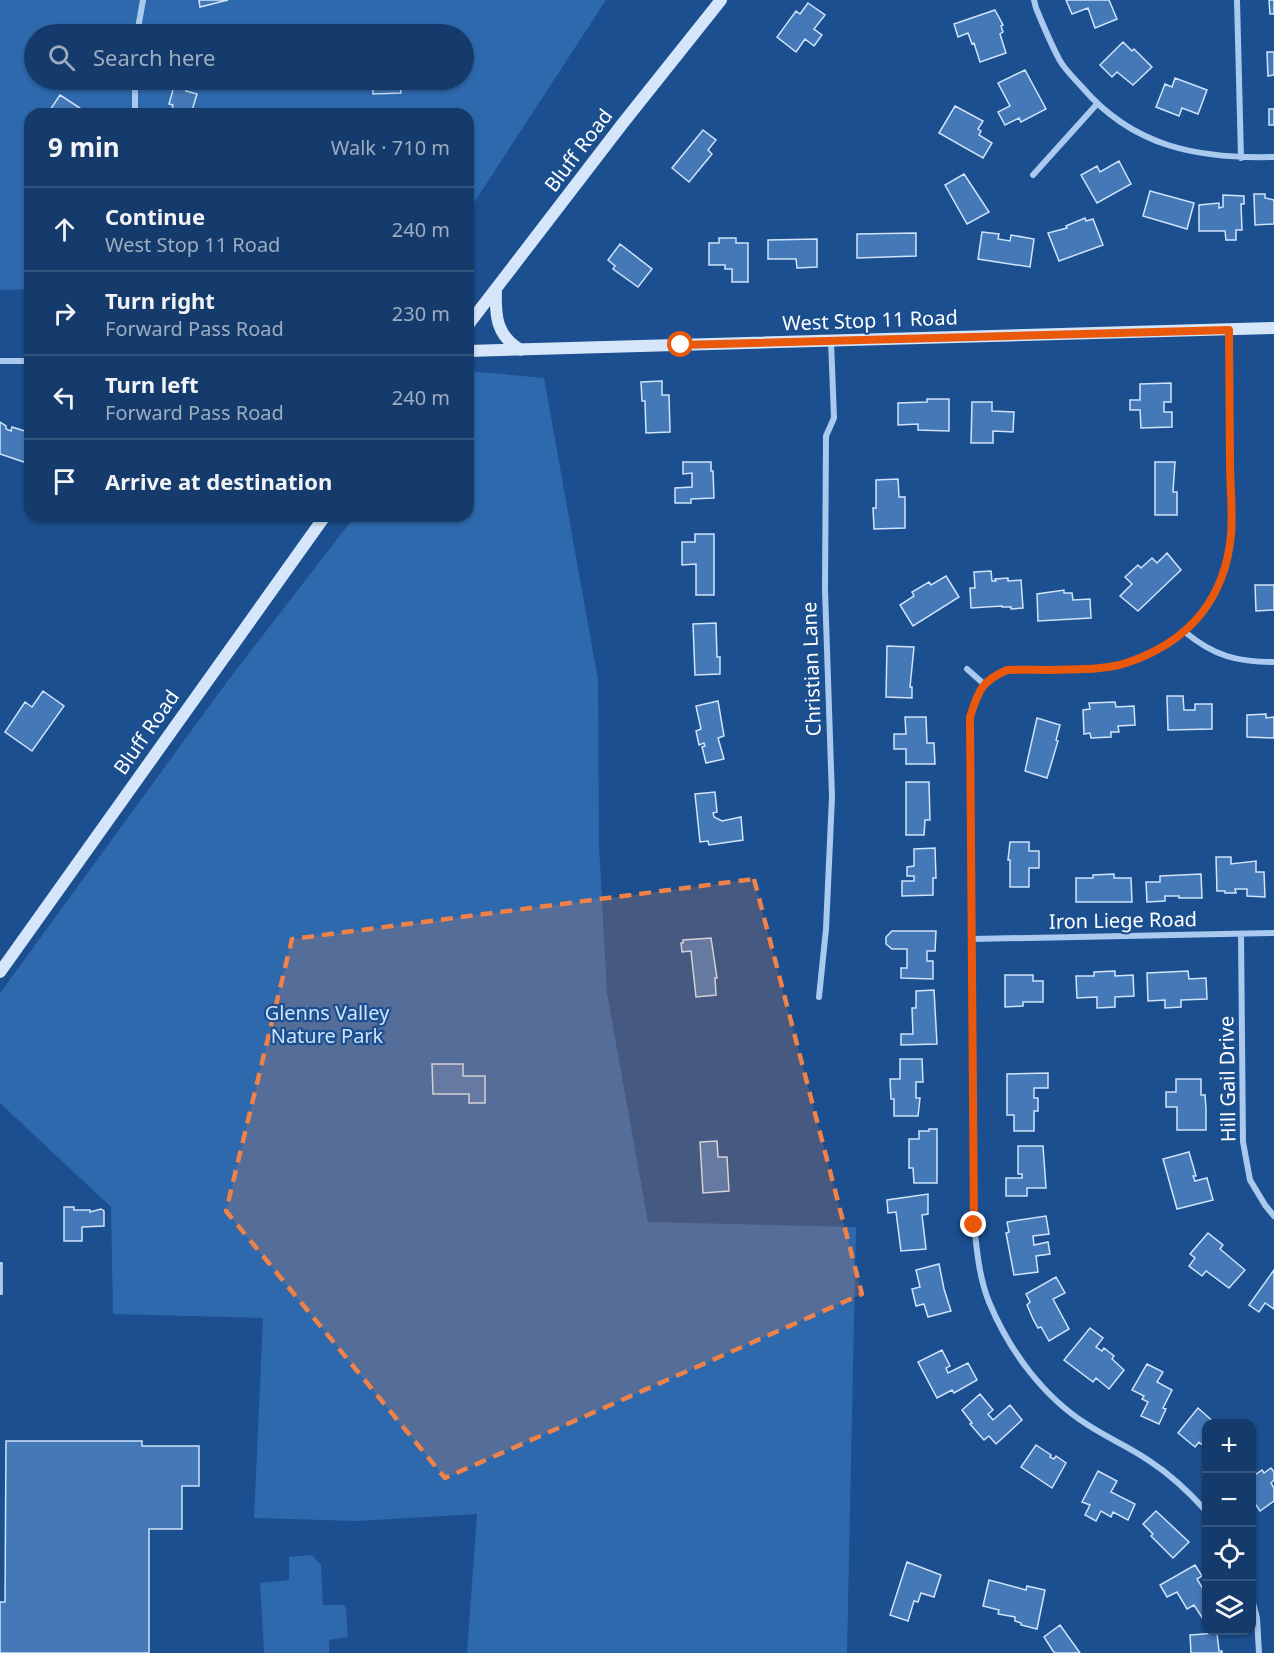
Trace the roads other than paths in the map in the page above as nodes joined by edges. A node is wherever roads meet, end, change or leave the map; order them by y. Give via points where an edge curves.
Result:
1 (143, 0) edge
2 (721, 0) edge
3 (1034, 0) edge
4 (1237, 0) edge
5 (139, 24) edge
6 (135, 90) edge
7 (1096, 104) junction
8 (135, 108) edge
9 (1274, 157) edge
10 (1241, 158) junction
11 (1033, 175) dead end
12 (496, 289) junction
13 (474, 317) edge
14 (1274, 328) edge
15 (1229, 330) junction
16 (831, 341) junction
17 (521, 350) junction
18 (474, 351) edge
19 (0, 361) edge
20 (24, 361) edge
21 (321, 522) edge
22 (1185, 632) junction
23 (1274, 662) edge
24 (967, 669) dead end
25 (984, 684) junction
26 (1274, 933) edge
27 (1241, 934) junction
28 (972, 939) junction
29 (0, 972) edge
30 (819, 997) dead end
31 (1274, 1216) edge
32 (1202, 1507) edge
33 (1256, 1615) edge
34 (1259, 1653) edge

1 - 5 street
2 - 12 main road, Bluff Road
3 - 7 street via 1059,60
4 - 10 street
6 - 8 street
7 - 10 street via 1151,140 1185,151
7 - 11 street
9 - 10 street
12 - 13 main road, Bluff Road
12 - 17 main road via 498,324 506,338
14 - 15 main road, West Stop 11 Road
15 - 16 main road, West Stop 11 Road
15 - 22 street via 1231,535 1222,579 1205,610
16 - 17 main road, West Stop 11 Road
16 - 30 street, Christian Lane via 834,418 826,436 825,590 832,797
17 - 18 main road, West Stop 11 Road
19 - 20 street
21 - 29 main road, Bluff Road
22 - 23 street via 1221,656
22 - 25 street via 1168,645 1128,663 1098,668 1007,670
24 - 25 street
25 - 28 street via 978,690 970,717
26 - 27 street, Iron Liege Road
27 - 28 street, Iron Liege Road
27 - 31 street, Hill Gail Drive via 1243,1142 1250,1180
28 - 32 street via 974,1225 988,1300 1009,1344 1043,1389 1086,1424 1148,1460
33 - 34 street

